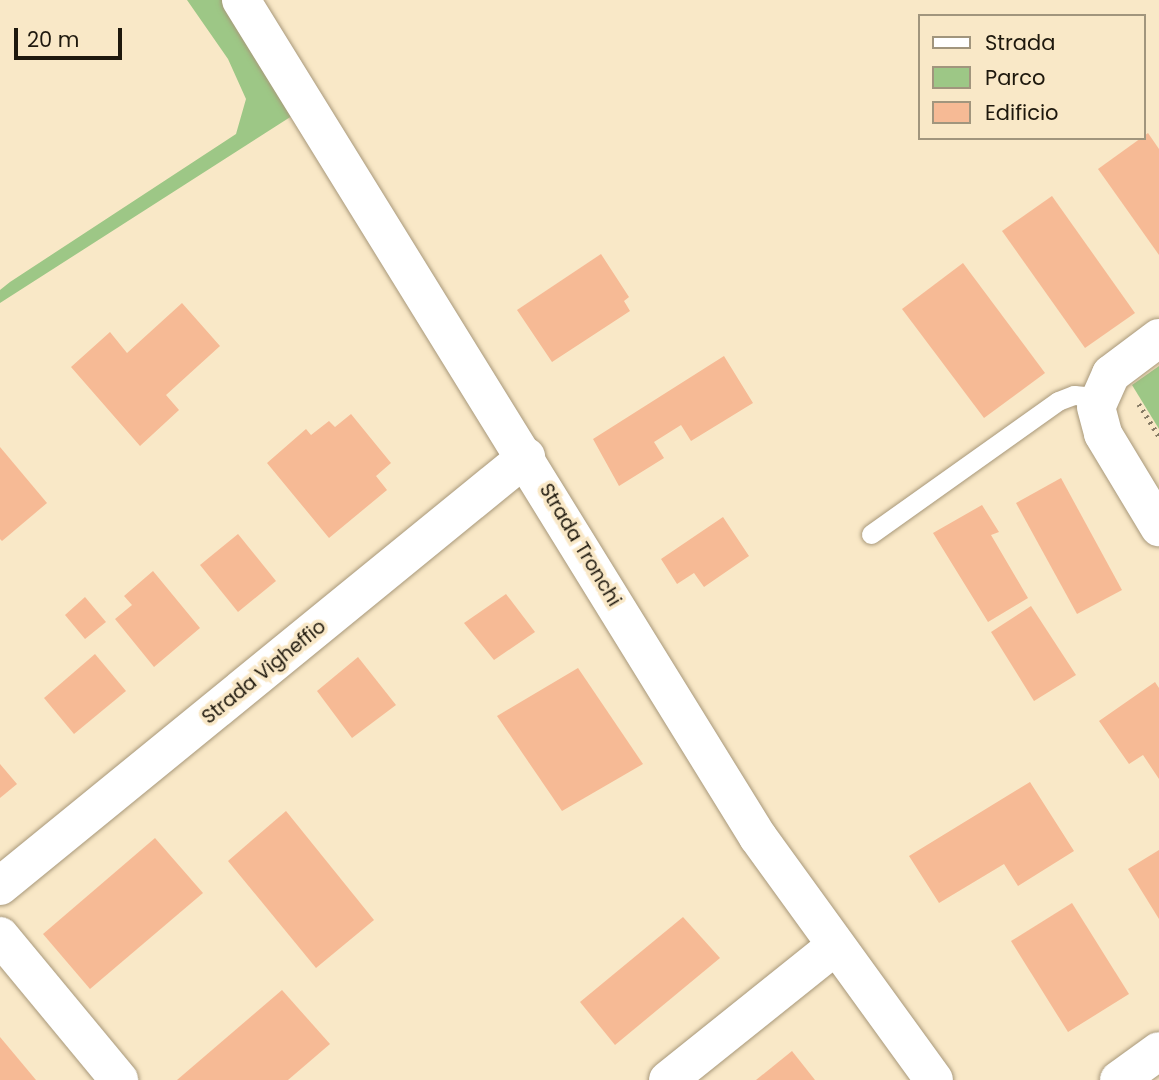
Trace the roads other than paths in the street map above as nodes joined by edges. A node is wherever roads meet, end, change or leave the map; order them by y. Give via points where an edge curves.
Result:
1 (242, 0) edge
2 (1159, 338) edge
3 (1115, 396) junction
4 (526, 457) junction
5 (1159, 527) edge
6 (871, 534) dead end
7 (0, 886) edge
8 (0, 936) edge
9 (834, 947) junction
10 (1159, 1051) edge
11 (119, 1080) edge
12 (668, 1080) edge
13 (934, 1080) edge
14 (1119, 1080) edge

1 - 4 street, Strada Tronchi
2 - 3 street via 1115,370
3 - 5 street via 1096,415
3 - 6 lane via 1074,395 1058,401
4 - 7 street, Strada Vigheffio
4 - 9 street, Strada Tronchi via 723,782
8 - 11 street
9 - 12 street
9 - 13 street, Strada Tronchi
10 - 14 street

